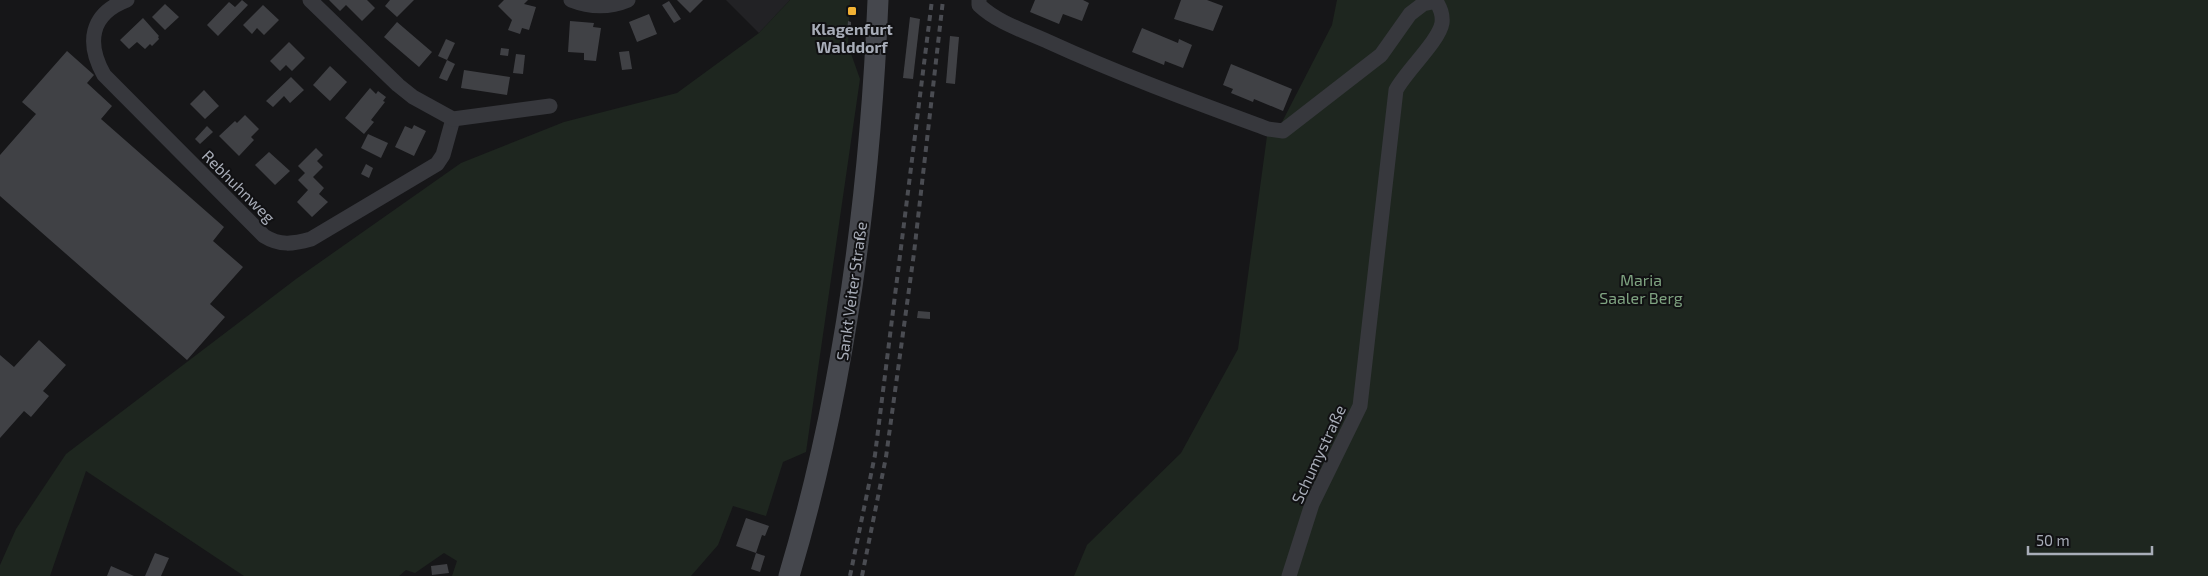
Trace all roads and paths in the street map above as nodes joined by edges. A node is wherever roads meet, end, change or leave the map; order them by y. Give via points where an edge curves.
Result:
1 (127, 0) edge
2 (310, 0) edge
3 (571, 0) edge
4 (628, 0) edge
5 (878, 0) edge
6 (979, 0) edge
7 (550, 106) dead end
8 (453, 119) junction
9 (789, 576) edge
10 (1289, 576) edge

1 - 8 street, Rebhuhnweg via 104,13 93,34 96,61 104,74 264,236 275,242 287,244 311,239 437,164 443,155
2 - 8 street via 398,85
3 - 4 street via 583,5 604,6
5 - 9 main road, Sankt Veiter Straße via 872,118 840,370 804,526
6 - 10 street, Schumystraße via 979,5 990,16 1060,47 1164,91 1268,129 1283,131 1382,55 1410,14 1423,4 1436,1 1442,12 1442,25 1396,90 1360,406 1312,504
7 - 8 street

